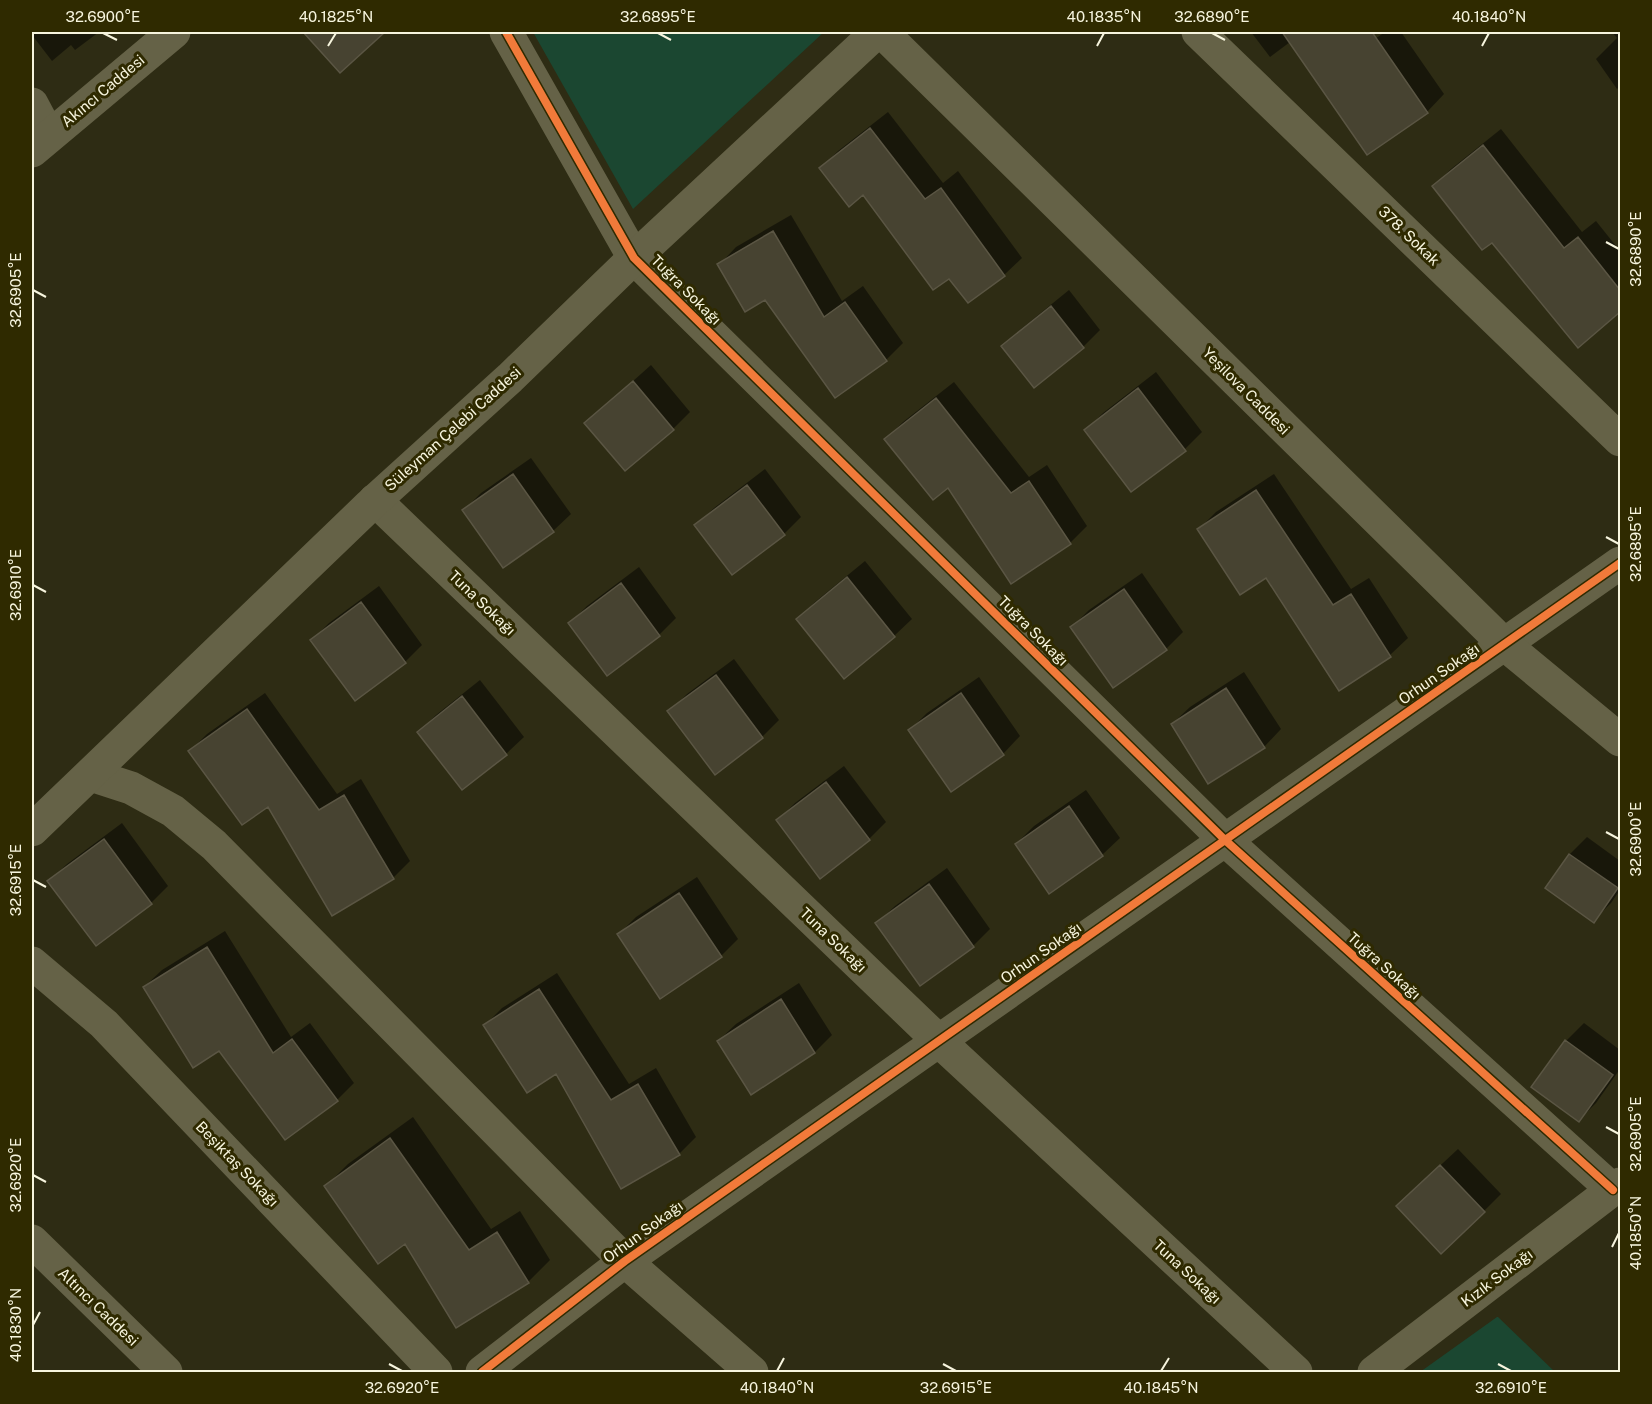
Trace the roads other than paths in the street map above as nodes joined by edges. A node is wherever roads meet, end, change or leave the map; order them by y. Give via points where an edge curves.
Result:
1 (174, 32) edge
2 (506, 32) edge
3 (879, 32) edge
4 (1198, 32) edge
5 (32, 104) edge
6 (40, 143) edge
7 (634, 258) junction
8 (1620, 440) edge
9 (375, 500) junction
10 (1620, 563) edge
11 (1504, 645) junction
12 (1620, 740) edge
13 (91, 775) junction
14 (32, 830) edge
15 (1226, 840) junction
16 (32, 963) edge
17 (939, 1041) junction
18 (1617, 1187) edge
19 (32, 1241) edge
20 (625, 1261) junction
21 (166, 1372) edge
22 (436, 1372) edge
23 (482, 1372) edge
24 (752, 1372) edge
25 (1296, 1372) edge
26 (1374, 1372) edge

1 - 6 street, Akıncı Caddesi
2 - 7 street, Tuğra Sokağı
3 - 7 street, Süleyman Çelebi Caddesi
3 - 11 street, Yeşilova Caddesi
4 - 8 street, 378. Sokak
5 - 6 street
7 - 9 street, Süleyman Çelebi Caddesi via 510,378
7 - 15 street, Tuğra Sokağı
9 - 13 street, Süleyman Çelebi Caddesi
9 - 17 street, Tuna Sokağı
10 - 11 street, Orhun Sokağı
11 - 12 street, Yeşilova Caddesi
11 - 15 street, Orhun Sokağı
13 - 14 street, Süleyman Çelebi Caddesi
13 - 20 street via 131,788 173,811 214,845
15 - 17 street, Orhun Sokağı
15 - 18 street, Tuğra Sokağı
16 - 22 street, Beşiktaş Sokağı via 104,1024
17 - 20 street, Orhun Sokağı
17 - 25 street, Tuna Sokağı
18 - 26 street, Kızık Sokağı
19 - 21 street, Altıncı Caddesi
20 - 23 street, Orhun Sokağı
20 - 24 street

